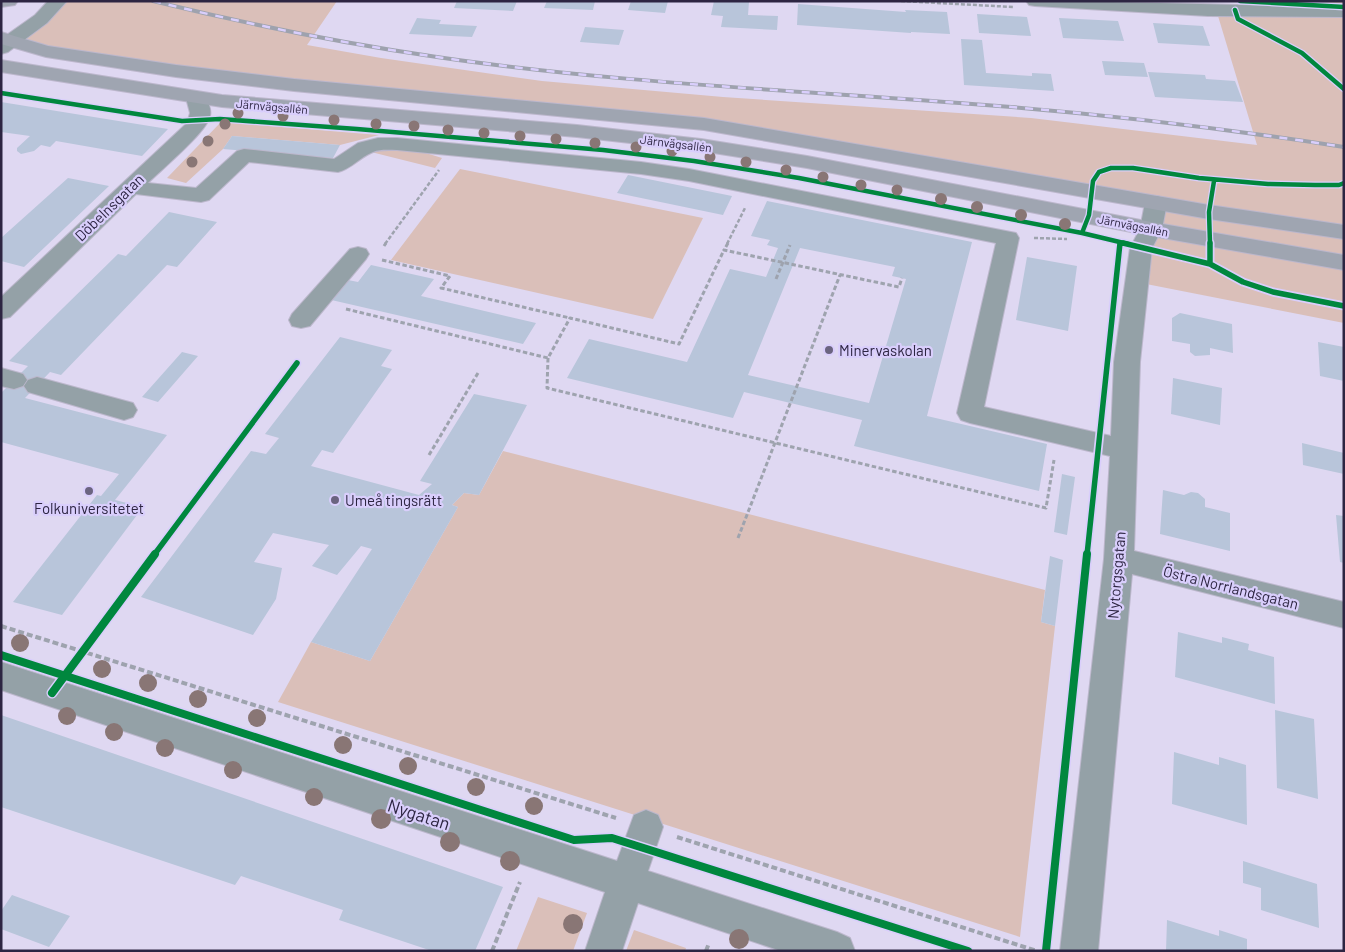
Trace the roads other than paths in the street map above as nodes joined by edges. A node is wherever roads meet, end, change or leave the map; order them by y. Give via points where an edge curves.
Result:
1 (9, 1) edge
2 (41, 1) edge
3 (58, 1) edge
4 (1, 2) edge
5 (1047, 2) edge
6 (1231, 5) edge
7 (1344, 12) edge
8 (4, 38) edge
9 (1, 66) edge
10 (196, 98) junction
11 (130, 186) junction
12 (1154, 216) junction
13 (1344, 232) edge
14 (367, 256) road end
15 (1344, 263) edge
16 (12, 287) edge
17 (1, 311) edge
18 (301, 320) dead end
19 (17, 381) edge
20 (124, 410) dead end
21 (1123, 449) junction
22 (1119, 559) junction
23 (1344, 615) edge
24 (1, 676) edge
25 (646, 828) road end
26 (628, 882) junction
27 (602, 951) edge
28 (837, 951) edge
29 (1079, 951) edge

1 - 4 main road
2 - 8 street
3 - 8 street via 41,19
5 - 6 street via 1208,11
6 - 7 street
8 - 12 main road, Järnvägsallén via 46,51 176,72 704,124
9 - 10 main road, Järnvägsallén
10 - 11 street, Döbelnsgatan via 200,120
10 - 12 main road, Järnvägsallén via 701,145
11 - 16 street, Döbelnsgatan
11 - 21 street via 201,195 244,155 338,166 359,150 376,143 641,168 1008,238 970,413
12 - 13 main road, Järnvägsallén
12 - 15 main road, Järnvägsallén
12 - 21 street, Nytorgsgatan via 1141,248 1127,362
14 - 18 street
16 - 17 street, Döbelnsgatan
19 - 20 street
21 - 22 street, Nytorgsgatan
22 - 23 street, Östra Norrlandsgatan
22 - 29 street, Nytorgsgatan
24 - 26 street, Nygatan
25 - 26 street
26 - 27 street
26 - 28 street, Nygatan

